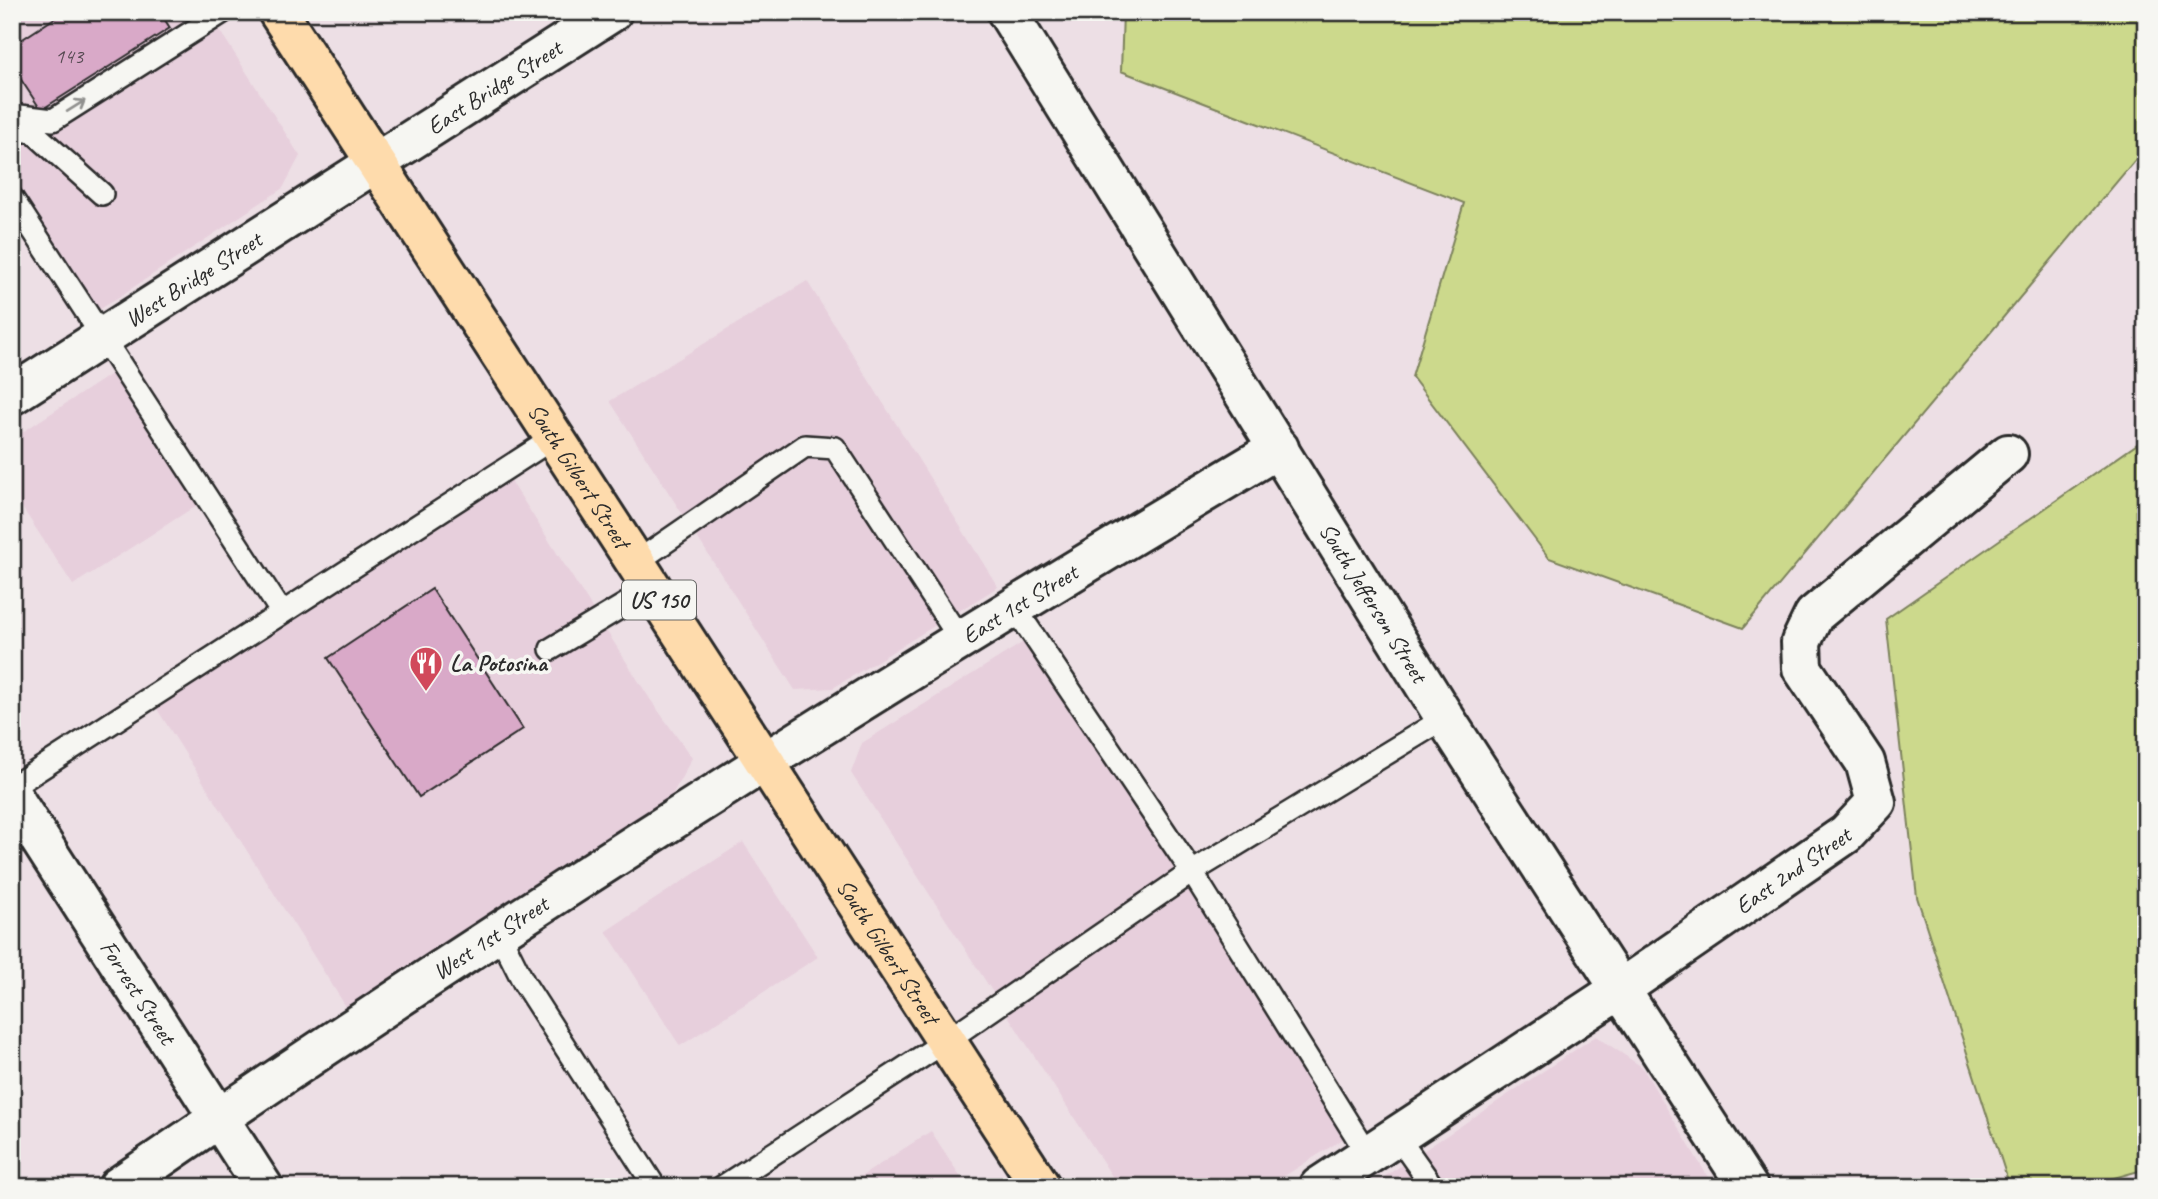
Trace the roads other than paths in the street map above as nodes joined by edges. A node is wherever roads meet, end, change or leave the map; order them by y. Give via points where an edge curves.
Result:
1 (223, 12) edge
2 (278, 12) edge
3 (612, 12) edge
4 (1007, 12) edge
5 (12, 115) edge
6 (12, 131) edge
7 (377, 163) junction
8 (102, 194) dead end
9 (12, 198) edge
10 (104, 337) junction
11 (12, 396) edge
12 (555, 437) junction
13 (1279, 448) junction
14 (2008, 454) dead end
15 (643, 575) junction
16 (1013, 605) junction
17 (282, 613) junction
18 (960, 639) junction
19 (551, 649) dead end
20 (1445, 718) junction
21 (763, 760) junction
22 (12, 787) edge
23 (12, 796) edge
24 (1192, 872) junction
25 (499, 933) junction
26 (1619, 990) junction
27 (946, 1041) junction
28 (219, 1117) junction
29 (1382, 1145) junction
30 (118, 1187) edge
31 (263, 1187) edge
32 (655, 1187) edge
33 (722, 1187) edge
34 (1041, 1187) edge
35 (1320, 1187) edge
36 (1433, 1187) edge
37 (1748, 1187) edge

5 -> 1 lane via 53,120
2 - 7 main road, South Gilbert Street / US 150
3 - 7 street, East Bridge Street
4 - 13 street, South Jefferson Street
6 - 8 lane via 32,131
7 - 10 street, West Bridge Street
7 - 12 main road, South Gilbert Street / US 150
9 - 10 lane
10 - 11 street, West Bridge Street
10 - 17 lane
12 - 15 main road, South Gilbert Street / US 150
12 - 17 lane
13 - 16 street, East 1st Street
13 - 20 street, South Jefferson Street
14 - 26 street, East 2nd Street via 1814,615 1801,642 1802,668 1865,762 1876,802 1846,834
15 - 18 lane via 805,446 835,448
15 - 19 lane
15 - 21 main road, South Gilbert Street / US 150
16 - 18 street, East 1st Street
16 - 24 lane
17 - 22 lane
18 - 21 street, East 1st Street
20 - 24 lane
20 - 26 street, South Jefferson Street
21 - 25 street, West 1st Street
21 - 27 main road, South Gilbert Street / US 150
23 - 28 street, Forrest Street
24 - 27 lane
24 - 29 lane
25 - 28 street, West 1st Street
25 - 32 lane via 524,983
26 - 29 street, East 2nd Street
26 - 37 street, South Jefferson Street
27 - 33 lane
27 - 34 main road, South Gilbert Street / US 150
28 - 30 street, West 1st Street
28 - 31 street, Forrest Street
29 - 35 street, East 2nd Street
29 - 36 lane

